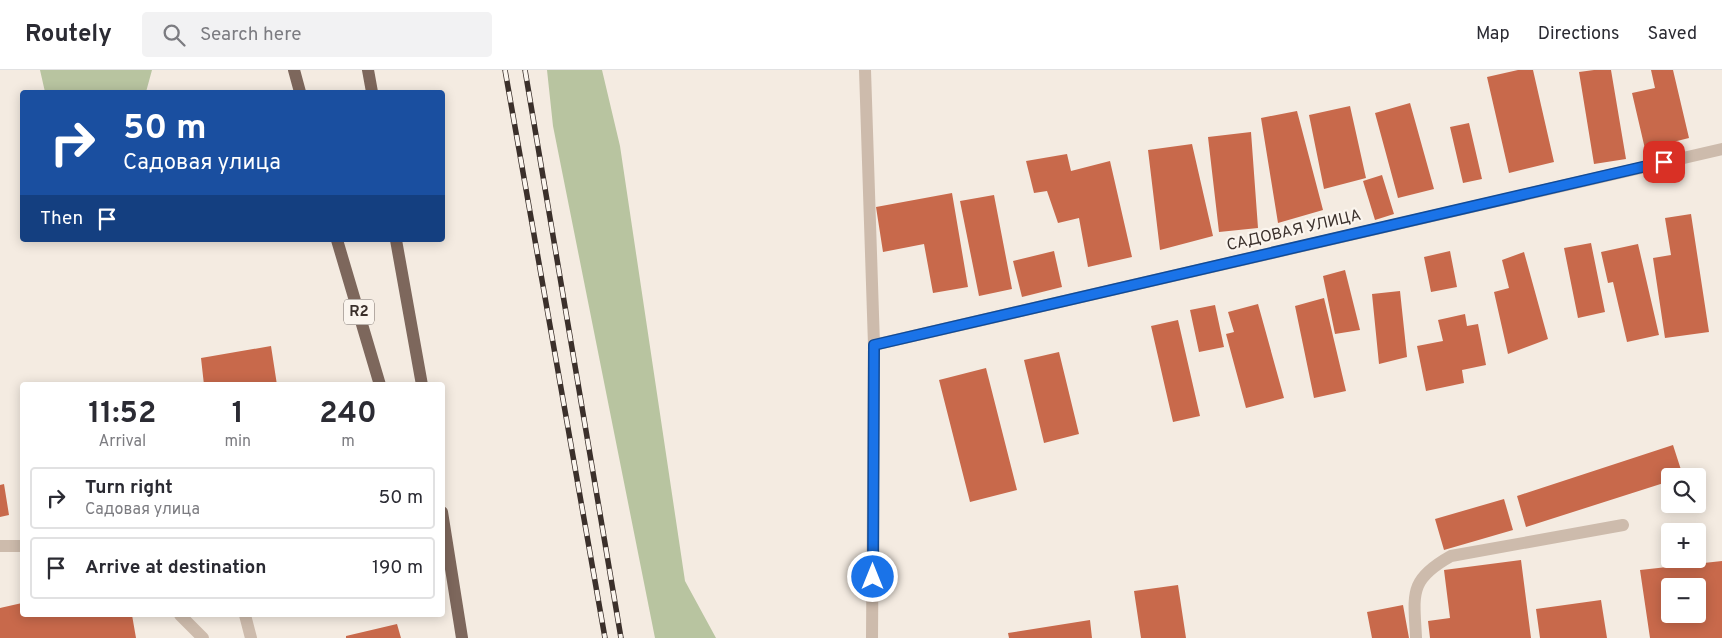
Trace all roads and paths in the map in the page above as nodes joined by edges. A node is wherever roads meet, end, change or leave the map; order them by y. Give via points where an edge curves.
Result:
1 (294, 70) edge
2 (368, 70) edge
3 (864, 70) edge
4 (299, 90) edge
5 (372, 90) edge
6 (1722, 149) edge
7 (338, 242) edge
8 (396, 242) edge
9 (874, 345) junction
10 (379, 382) edge
11 (421, 382) edge
12 (1624, 525) dead end
13 (445, 533) edge
14 (0, 546) edge
15 (20, 546) edge
16 (445, 585) edge
17 (182, 617) edge
18 (246, 617) edge
19 (458, 622) junction
20 (203, 638) edge
21 (251, 638) edge
22 (462, 638) edge
23 (872, 638) edge
24 (1416, 638) edge

1 - 4 main road
2 - 5 main road
3 - 9 street
6 - 9 street, САДОВАЯ УЛИЦА
7 - 10 main road, R2
8 - 11 main road
9 - 23 street
12 - 24 street via 1451,556 1433,566 1418,583 1414,595
13 - 19 main road
14 - 15 street
16 - 19 main road
17 - 20 street
18 - 21 street
19 - 22 main road

